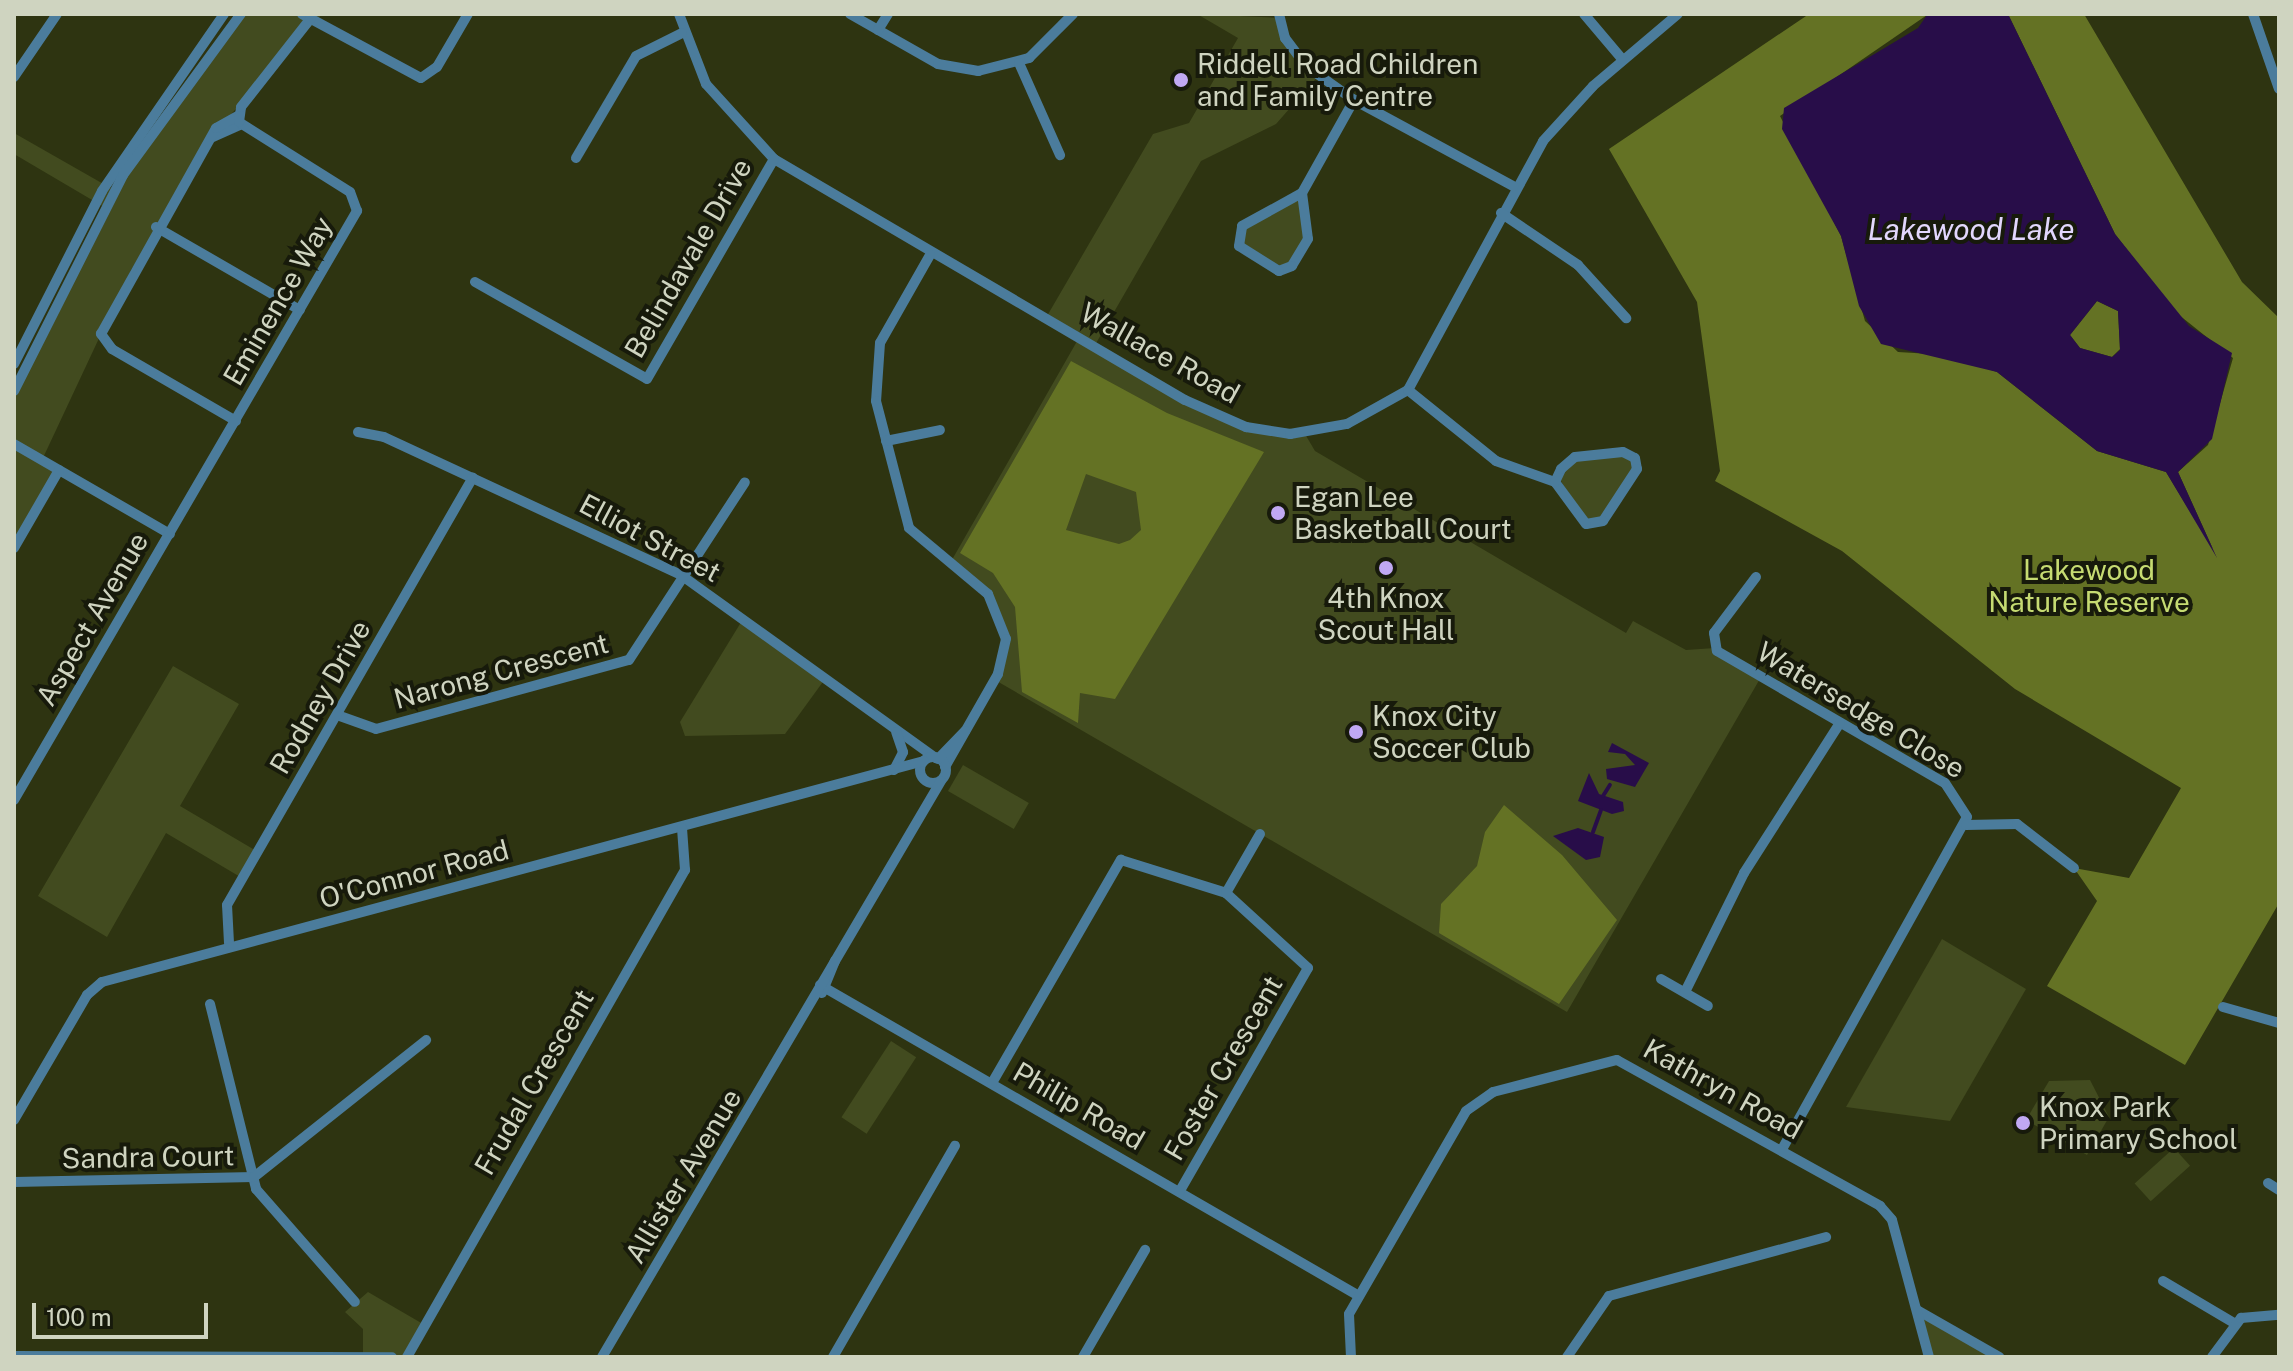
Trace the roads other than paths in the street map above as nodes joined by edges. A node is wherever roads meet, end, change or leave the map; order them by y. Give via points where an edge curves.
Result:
1 (57, 14) edge
2 (224, 14) edge
3 (241, 14) edge
4 (468, 14) edge
5 (679, 14) edge
6 (850, 14) edge
7 (888, 14) edge
8 (1073, 14) edge
9 (1279, 14) edge
10 (1584, 14) edge
11 (1678, 14) edge
12 (2253, 14) edge
13 (307, 15) edge
14 (878, 30) junction
15 (682, 33) junction
16 (1622, 59) junction
17 (1019, 63) junction
18 (14, 77) edge
19 (2279, 89) edge
20 (1354, 100) junction
21 (239, 120) junction
22 (1060, 155) dead end
23 (576, 158) dead end
24 (774, 159) junction
25 (1513, 186) junction
26 (1302, 193) junction
27 (1501, 213) junction
28 (156, 227) junction
29 (930, 255) junction
30 (475, 282) dead end
31 (300, 310) junction
32 (1626, 318) dead end
33 (14, 364) edge
34 (1408, 390) junction
35 (14, 391) edge
36 (236, 421) junction
37 (940, 430) dead end
38 (358, 432) dead end
39 (886, 441) junction
40 (14, 444) edge
41 (59, 470) junction
42 (473, 478) junction
43 (745, 482) dead end
44 (1555, 482) junction
45 (170, 534) junction
46 (14, 548) edge
47 (681, 575) junction
48 (1756, 577) dead end
49 (337, 715) junction
50 (1840, 723) junction
51 (895, 730) junction
52 (924, 761) junction
53 (940, 761) junction
54 (897, 769) junction
55 (922, 777) junction
56 (941, 781) junction
57 (14, 800) edge
58 (919, 813) junction
59 (1966, 825) junction
60 (682, 828) junction
61 (1260, 834) dead end
62 (2074, 868) dead end
63 (1226, 893) junction
64 (229, 943) junction
65 (1661, 979) dead end
66 (824, 987) junction
67 (1685, 992) junction
68 (210, 1004) dead end
69 (1708, 1006) dead end
70 (2223, 1007) dead end
71 (2279, 1023) edge
72 (426, 1040) dead end
73 (992, 1083) junction
74 (14, 1120) edge
75 (955, 1146) dead end
76 (1782, 1149) junction
77 (254, 1177) junction
78 (14, 1182) edge
79 (2268, 1183) dead end
80 (2279, 1190) edge
81 (1179, 1192) junction
82 (1826, 1237) dead end
83 (1145, 1250) dead end
84 (2163, 1281) dead end
85 (1359, 1296) junction
86 (355, 1302) dead end
87 (1917, 1310) junction
88 (2279, 1315) edge
89 (2234, 1323) junction
90 (14, 1356) edge
91 (392, 1357) edge
92 (407, 1357) edge
93 (602, 1357) edge
94 (833, 1357) edge
95 (1083, 1357) edge
96 (1351, 1357) edge
97 (1567, 1357) edge
98 (1929, 1357) edge
99 (1999, 1357) edge
100 (2212, 1357) edge

1 - 18 street
2 - 33 street via 102,191
3 - 35 street via 123,175
4 - 13 street via 437,67 421,78
5 - 15 street, Wallace Road
6 - 14 street
7 - 14 street
8 - 17 street via 1047,46
9 - 20 street via 1299,59
10 - 16 street
11 - 16 street
12 - 19 street
13 - 21 street
14 - 17 street via 952,69
15 - 23 street via 636,56
15 - 24 street, Wallace Road via 726,111
16 - 25 street via 1561,119
17 - 22 street
20 - 25 street
20 - 26 street
21 - 28 street via 212,138
21 - 31 street, Eminence Way via 357,202
24 - 29 street, Wallace Road
24 - 30 street, Belindavale Drive via 647,379
25 - 27 street
26 - 26 street via 1308,239 1288,269 1272,268 1239,246 1242,226
27 - 32 street via 1578,265
27 - 34 street
28 - 31 street
28 - 36 street via 103,326 103,341
29 - 34 street, Wallace Road via 962,266 1185,400 1246,427 1290,434 1332,429
29 - 39 street via 876,354 874,389
31 - 36 street, Eminence Way
34 - 44 street via 1496,461
36 - 45 street, Eminence Way
37 - 39 street
38 - 42 street, Elliot Street
39 - 53 street via 915,537 978,584 1004,622 1001,665 969,726
40 - 41 street, Aspect Avenue
41 - 45 street, Aspect Avenue
41 - 46 street
42 - 47 street, Elliot Street
42 - 49 street, Rodney Drive
43 - 47 street, Narong Crescent
44 - 44 street via 1575,457 1623,452 1637,462 1599,524 1581,520
45 - 57 street, Aspect Avenue
47 - 49 street, Narong Crescent via 624,663 371,730
47 - 51 street, Elliot Street
48 - 50 street, Watersedge Close via 1714,633 1715,648
49 - 64 street, Rodney Drive via 224,910
50 - 59 street, Watersedge Close via 1953,789
50 - 67 street via 1744,873
51 - 53 street, Elliot Street
51 - 54 street via 903,752
52 - 53 street, O'Connor Road
52 - 54 street, O'Connor Road
52 - 55 street, Allister Avenue
53 - 56 street, Allister Avenue
54 - 55 street
54 - 60 street, O'Connor Road
55 - 56 street
55 - 58 street, Allister Avenue
56 - 58 street, Allister Avenue
58 - 66 street, Allister Avenue via 841,947
59 - 62 street via 2017,824
59 - 76 street, Watersedge Close
60 - 64 street, O'Connor Road
60 - 92 street, Frudal Crescent via 685,870
61 - 63 street
63 - 73 street, Foster Crescent via 1121,860
63 - 81 street, Foster Crescent via 1308,968
64 - 74 street, O'Connor Road via 93,987
65 - 67 street
66 - 73 street, Philip Road
66 - 93 street, Allister Avenue via 800,1018
67 - 69 street
68 - 77 street
70 - 71 street
72 - 77 street, Sandra Court
73 - 81 street, Philip Road
75 - 94 street
76 - 85 street, Kathryn Road via 1624,1061 1493,1092 1466,1111
76 - 87 street, Kathryn Road via 1888,1213
77 - 78 street, Sandra Court
77 - 86 street via 258,1194
79 - 80 street
81 - 85 street, Philip Road
82 - 97 street via 1609,1296
83 - 95 street
84 - 89 street
85 - 96 street, Kathryn Road via 1346,1326
87 - 98 street, Kathryn Road
87 - 99 street
88 - 89 street via 2257,1312
89 - 100 street
90 - 91 street

